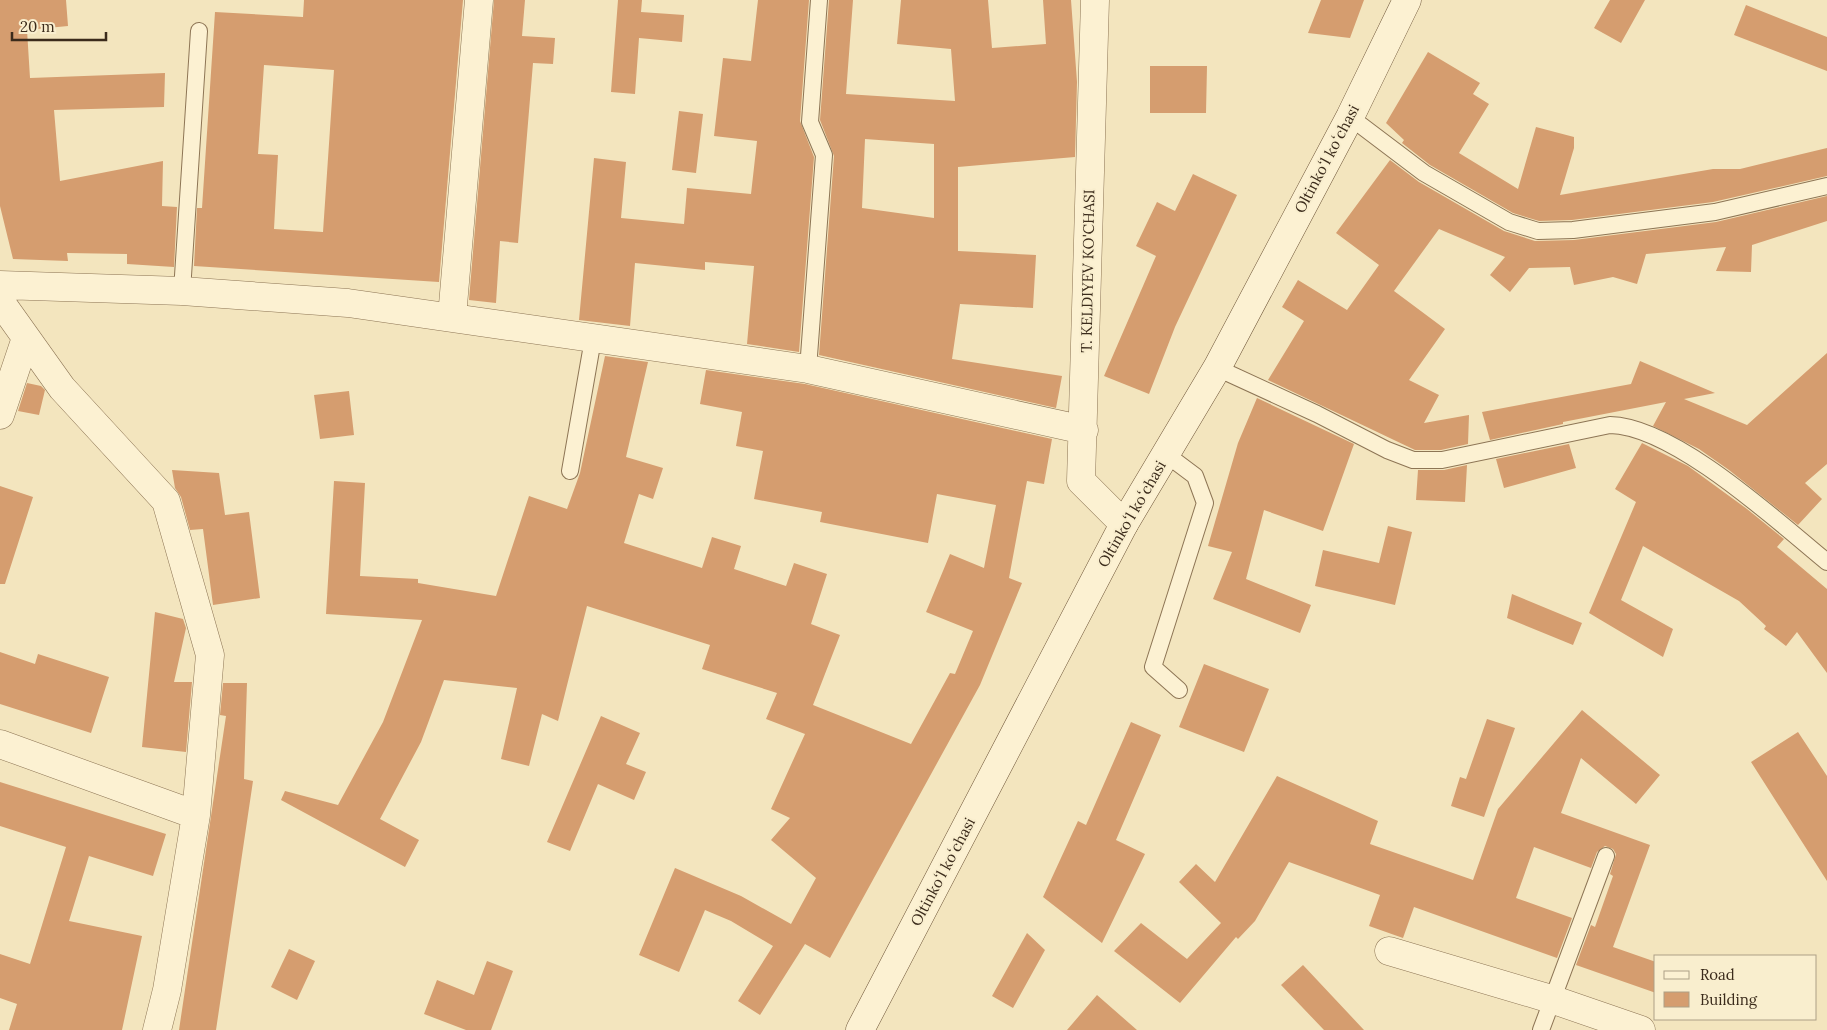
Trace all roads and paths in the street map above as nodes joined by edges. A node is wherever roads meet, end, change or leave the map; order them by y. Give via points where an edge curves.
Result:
1 (479, 0) edge
2 (819, 0) edge
3 (1095, 0) edge
4 (1407, 0) edge
5 (199, 31) dead end
6 (1350, 117) junction
7 (1827, 186) edge
8 (0, 285) edge
9 (182, 291) junction
10 (0, 301) edge
11 (452, 317) junction
12 (26, 338) junction
13 (593, 339) junction
14 (1216, 368) junction
15 (808, 369) junction
16 (0, 415) edge
17 (1084, 430) junction
18 (1167, 454) junction
19 (570, 471) dead end
20 (1124, 524) junction
21 (1827, 562) edge
22 (1179, 690) dead end
23 (0, 744) edge
24 (196, 815) junction
25 (1606, 856) dead end
26 (1389, 951) dead end
27 (1551, 999) junction
28 (157, 1030) edge
29 (860, 1030) edge
30 (1540, 1030) edge
31 (1641, 1030) edge

1 - 11 street
2 - 15 lane via 810,122 824,156
3 - 17 street, T. KELDIYEV KO'CHASI
4 - 6 street, Oltinkoʻl koʻchasi
5 - 9 lane
6 - 7 lane via 1424,173 1509,222 1538,231 1574,230 1715,212
6 - 14 street, Oltinkoʻl koʻchasi
8 - 9 street
9 - 11 street via 348,303
10 - 12 street
11 - 13 street
12 - 16 street
12 - 24 street via 62,388 166,501 210,655
13 - 15 street
13 - 19 lane
14 - 18 street, Oltinkoʻl koʻchasi
14 - 21 lane via 1413,460 1442,460 1610,425 1624,425 1705,464
15 - 17 street
17 - 20 street, T. KELDIYEV KO'CHASI via 1082,481
18 - 20 street, Oltinkoʻl koʻchasi
18 - 22 lane via 1195,476 1205,503 1153,667
20 - 29 street, Oltinkoʻl koʻchasi
23 - 24 street
24 - 28 street via 167,990
25 - 27 lane
26 - 27 street
27 - 30 lane
27 - 31 street

